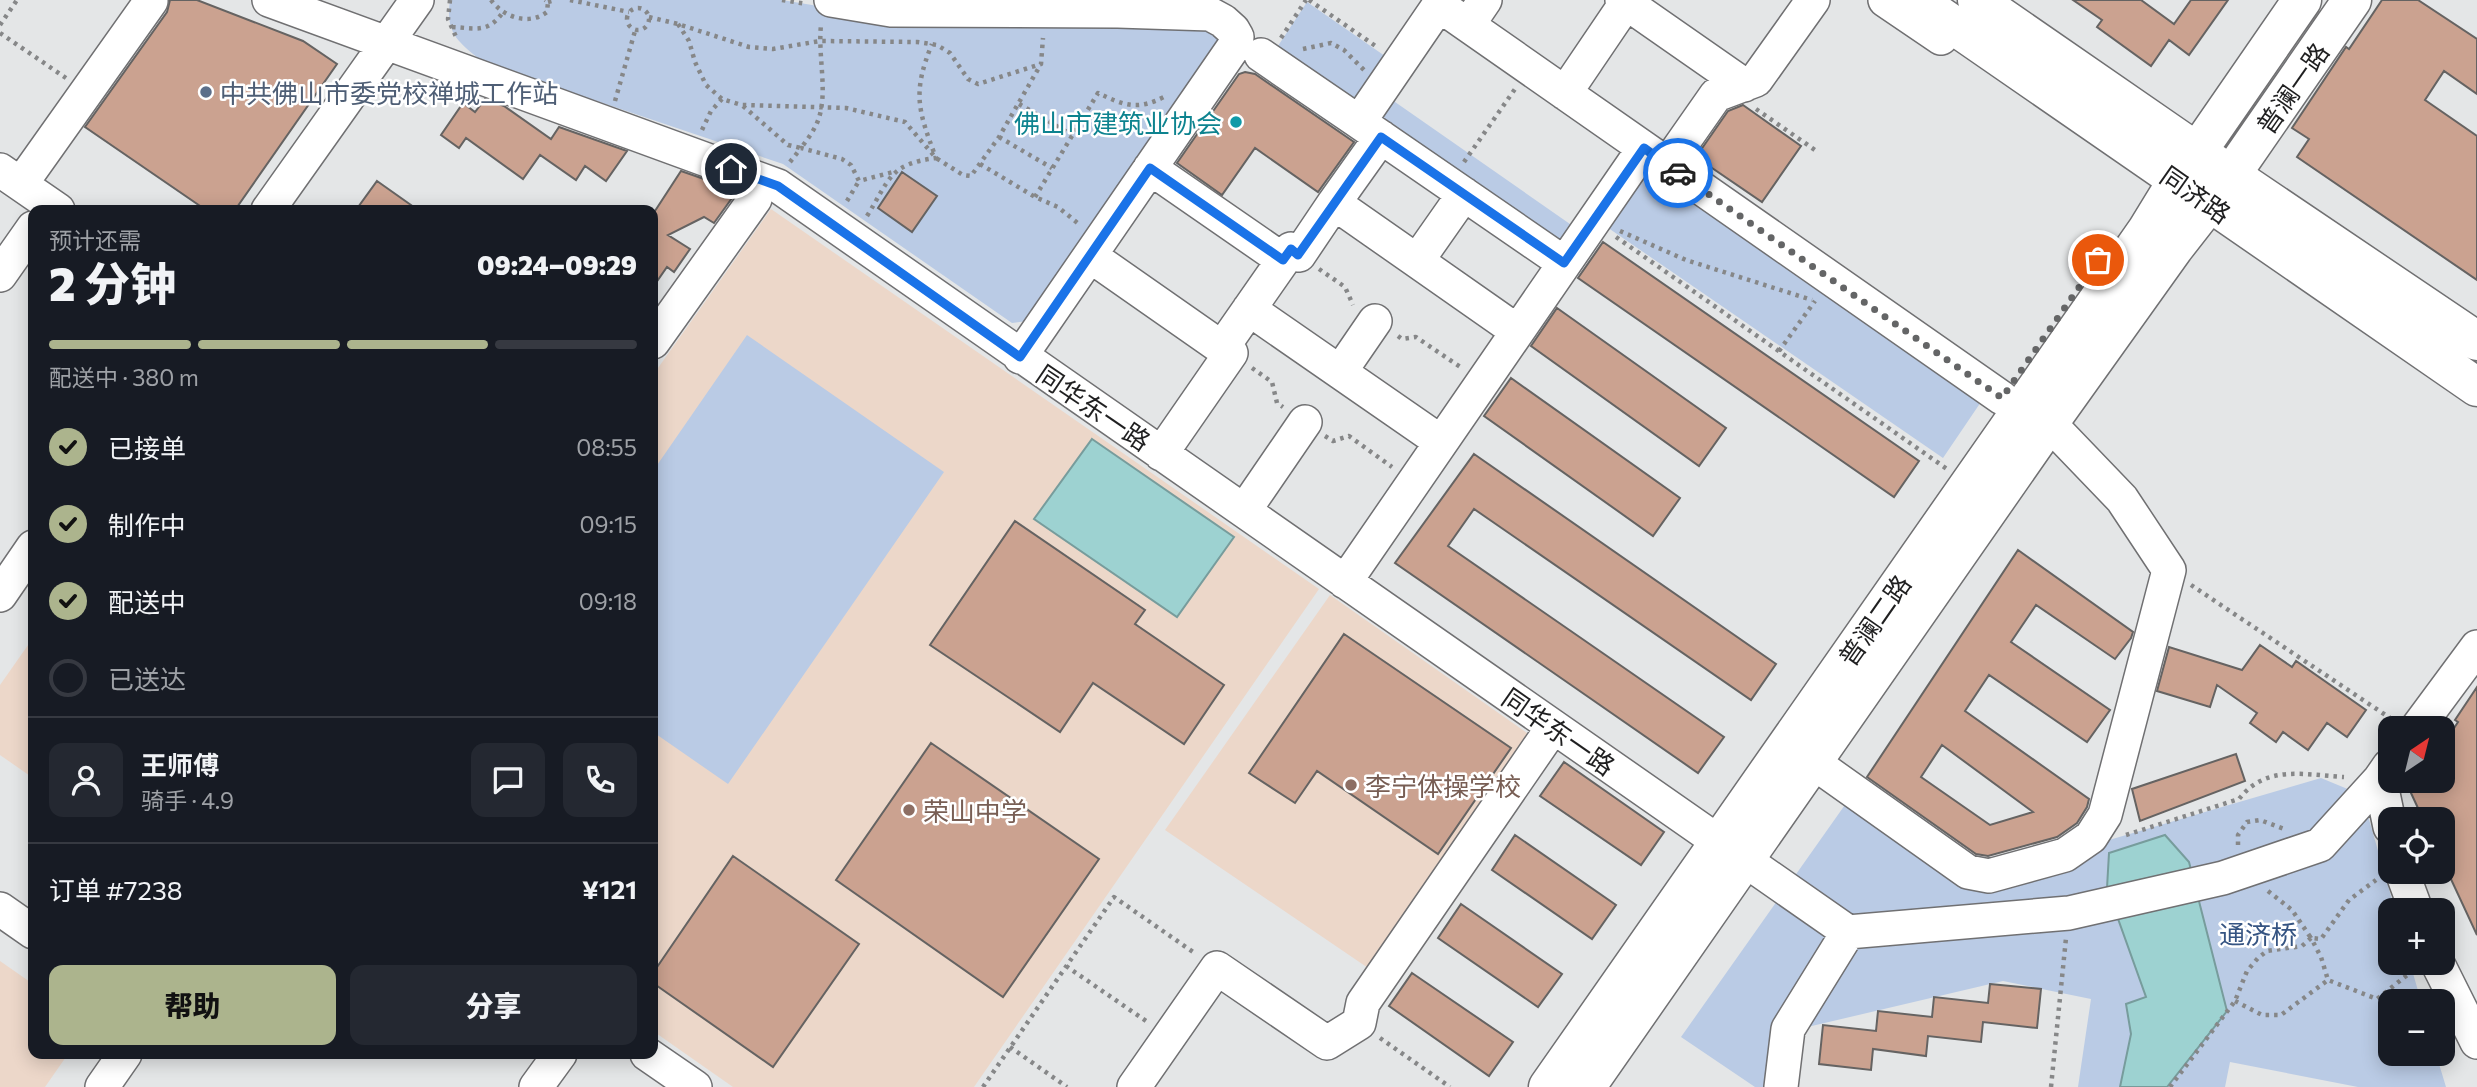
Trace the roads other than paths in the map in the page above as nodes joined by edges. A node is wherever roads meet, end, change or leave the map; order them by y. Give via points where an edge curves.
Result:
1 (269, 0) edge
2 (417, 0) edge
3 (831, 0) edge
4 (1813, 0) edge
5 (1885, 0) edge
6 (1917, 0) edge
7 (1978, 0) edge
8 (2008, 0) edge
9 (2302, 0) edge
10 (2352, 0) edge
11 (151, 1) edge
12 (1624, 2) edge
13 (1441, 3) edge
14 (1476, 13) edge
15 (1042, 17) edge
16 (386, 44) junction
17 (1267, 54) road end
18 (1737, 87) junction
19 (1565, 93) junction
20 (2133, 129) junction
21 (1370, 130) junction
22 (1655, 157) junction
23 (2187, 166) junction
24 (1150, 168) junction
25 (10, 177) edge
26 (1456, 189) junction
27 (2220, 189) junction
28 (755, 199) dead end
29 (1334, 204) junction
30 (39, 205) edge
31 (272, 205) edge
32 (2281, 231) junction
33 (28, 238) edge
34 (2161, 239) junction
35 (1283, 260) junction
36 (1417, 261) junction
37 (1099, 262) dead end
38 (1564, 263) junction
39 (0, 275) edge
40 (1250, 309) junction
41 (2477, 318) edge
42 (1375, 321) dead end
43 (1517, 331) junction
44 (658, 335) edge
45 (2477, 341) edge
46 (1222, 348) junction
47 (1020, 357) junction
48 (1340, 372) junction
49 (2477, 387) edge
50 (2002, 398) junction
51 (2477, 412) edge
52 (1305, 422) dead end
53 (2056, 430) junction
54 (1441, 442) junction
55 (1161, 454) junction
56 (1244, 512) junction
57 (28, 554) edge
58 (1345, 582) junction
59 (0, 595) edge
60 (2476, 650) edge
61 (2414, 716) edge
62 (1553, 727) junction
63 (1827, 772) junction
64 (2378, 780) edge
65 (1730, 851) junction
66 (0, 909) edge
67 (28, 929) edge
68 (1848, 932) junction
69 (2431, 975) edge
70 (2477, 1042) edge
71 (556, 1059) edge
72 (654, 1059) edge
73 (536, 1087) edge
74 (695, 1087) edge
75 (1134, 1087) edge
76 (1523, 1087) edge
77 (1548, 1087) edge
78 (1586, 1087) edge
79 (1606, 1087) edge
80 (1781, 1087) edge

1 - 16 street, 同华东一路
2 - 16 street
3 - 15 street via 891,10
4 - 18 street via 1756,80
5 - 20 street via 2070,128
6 - 20 main road, 同济路
7 - 20 main road, 同济路
8 - 20 main road via 2108,70
9 - 23 main road, 普澜一路
10 - 27 main road, 普澜一路
11 - 25 street via 86,92
12 - 18 street
12 - 19 street
13 - 14 street
13 - 21 street via 1392,74
14 - 19 street via 1529,68
15 - 24 street via 1210,14 1233,30 1235,45
16 - 31 street
16 - 47 street, 同华东一路 via 778,186
17 - 21 street
18 - 22 street via 1716,95
19 - 22 street
20 - 23 main road, 同济路
21 - 26 street
21 - 29 street
22 - 38 street via 1595,218
22 - 50 street
23 - 27 main road, 同济路
23 - 34 main road, 普澜二路
24 - 35 street
24 - 47 street
25 - 30 street
26 - 36 street
26 - 38 street
27 - 32 main road, 同济路
27 - 34 main road, 普澜二路
28 - 44 street
29 - 35 street via 1298,255 1291,249
29 - 36 street
32 - 41 main road via 2336,221
32 - 45 main road, 同济路
32 - 49 main road, 同济路
32 - 51 main road via 2295,286
33 - 39 street
34 - 50 main road via 2098,260
34 - 53 main road, 普澜二路
34 - 65 main road, 普澜二路
35 - 40 street
36 - 43 street
37 - 46 street
38 - 43 street
40 - 46 street
40 - 48 street
42 - 48 street
43 - 54 street
46 - 55 street via 1231,354
47 - 55 street, 同华东一路
48 - 54 street
50 - 65 main road via 1951,471
52 - 56 street
53 - 63 main road
53 - 63 street via 2122,499 2169,570 2105,815 2091,837 2065,855 1989,876 1968,872
53 - 65 main road, 普澜二路
54 - 58 street
55 - 56 street, 同华东一路
56 - 58 street, 同华东一路
57 - 59 street
58 - 62 street, 同华东一路
60 - 61 street
62 - 65 street, 同华东一路
62 - 75 street via 1363,1003 1359,1023 1327,1043 1217,968
63 - 65 main road
64 - 68 street via 2320,845 2230,875 2069,913
65 - 68 street, 同华东一路
65 - 76 main road
65 - 77 main road, 普澜二路
65 - 78 main road, 普澜二路
65 - 79 main road
66 - 67 street
68 - 80 street via 1788,1029
69 - 70 street
71 - 73 street
72 - 74 street

